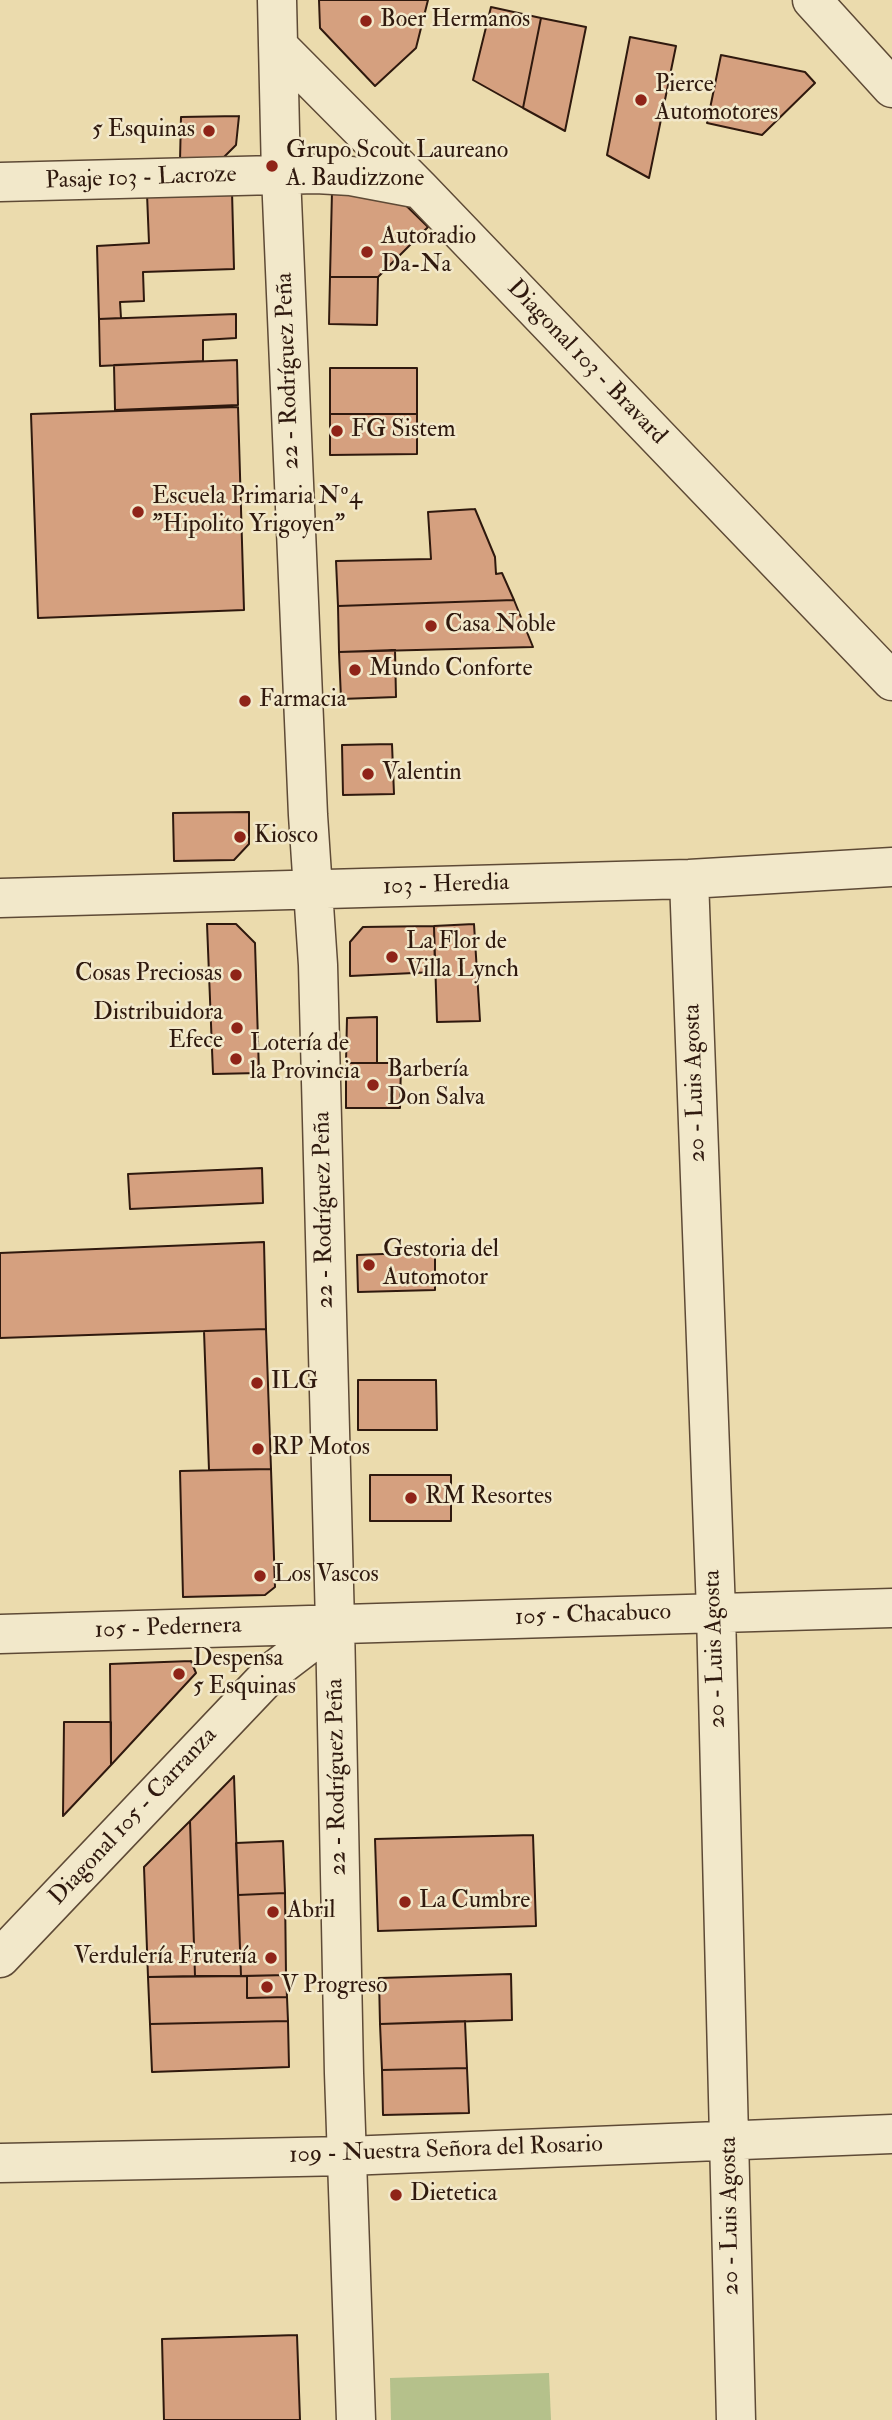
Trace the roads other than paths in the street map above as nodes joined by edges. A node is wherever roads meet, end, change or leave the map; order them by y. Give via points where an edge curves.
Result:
1 (277, 0) edge
2 (812, 0) edge
3 (278, 46) junction
4 (892, 88) edge
5 (281, 175) junction
6 (0, 183) edge
7 (420, 189) junction
8 (892, 681) edge
9 (892, 867) edge
10 (689, 879) junction
11 (315, 889) junction
12 (0, 898) edge
13 (892, 1608) edge
14 (716, 1612) junction
15 (335, 1624) junction
16 (0, 1634) edge
17 (0, 1958) edge
18 (892, 2134) edge
19 (730, 2140) junction
20 (347, 2156) junction
21 (0, 2162) edge
22 (356, 2420) edge
23 (736, 2420) edge

1 - 3 street, 22 - Rodríguez Peña
2 - 4 street
3 - 5 street, 22 - Rodríguez Peña
3 - 7 street, Diagonal 103 - Bravard
5 - 6 street, Pasaje 103 - Lacroze
5 - 7 street, Pasaje 103 - Lacroze via 351,176
5 - 11 street, 22 - Rodríguez Peña
7 - 8 street, Diagonal 103 - Bravard
9 - 10 street, 103 - Heredia
10 - 11 street, 103 - Heredia
10 - 14 street, 20 - Luis Agosta
11 - 12 street, 103 - Heredia
11 - 15 street, 22 - Rodríguez Peña
13 - 14 street, 105 - Chacabuco
14 - 15 street, 105 - Chacabuco
14 - 19 street, 20 - Luis Agosta
15 - 16 street, 105 - Pedernera
15 - 17 street, Diagonal 105 - Carranza via 272,1672
15 - 20 street, 22 - Rodríguez Peña
18 - 19 street, 109 - Nuestra Señora del Rosario
19 - 20 street, 109 - Nuestra Señora del Rosario
19 - 23 street, 20 - Luis Agosta
20 - 21 street, 109 - Nuestra Señora del Rosario
20 - 22 street, 22 - Rodríguez Peña

